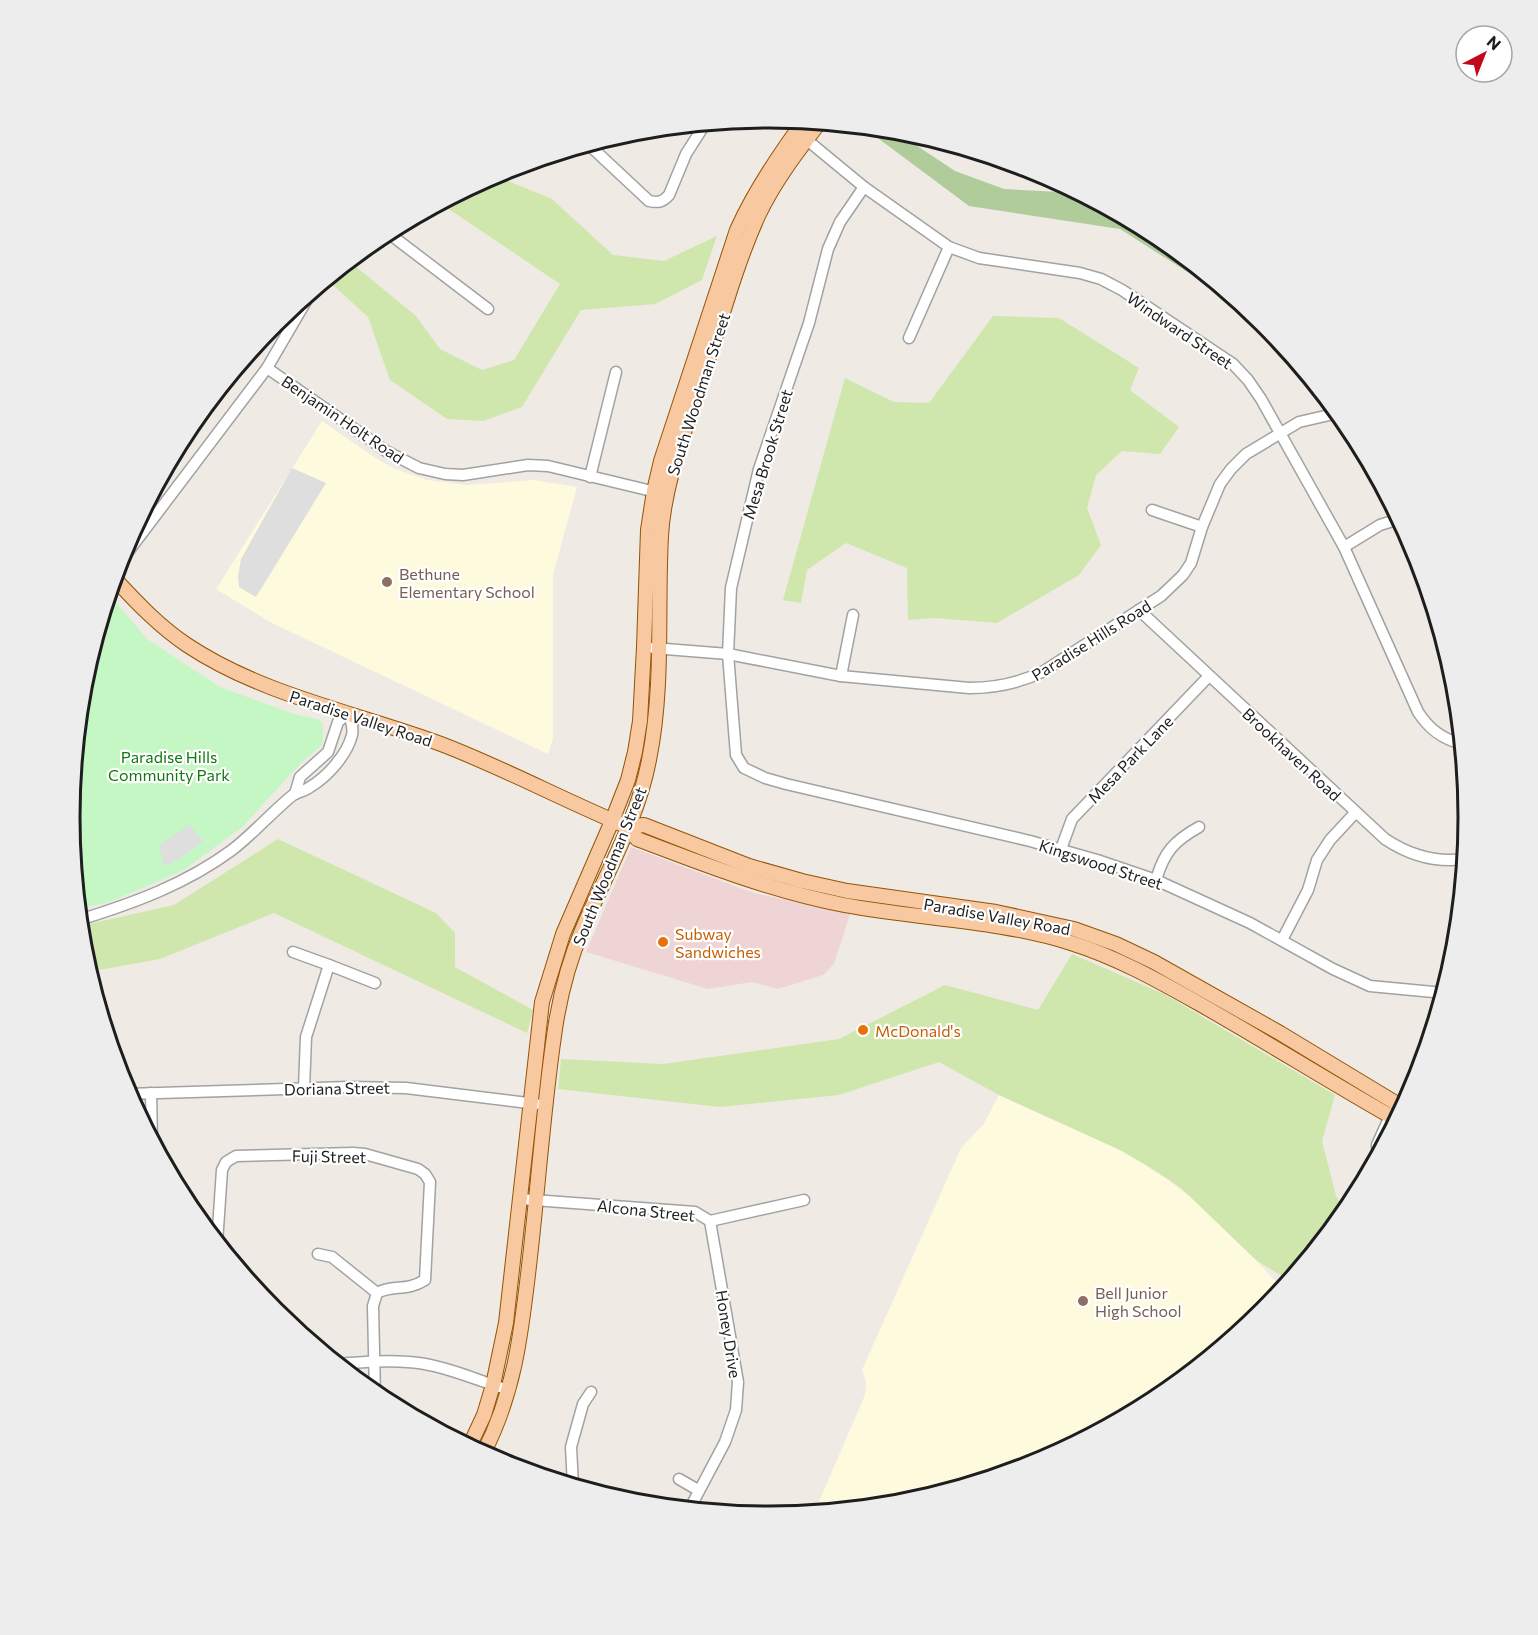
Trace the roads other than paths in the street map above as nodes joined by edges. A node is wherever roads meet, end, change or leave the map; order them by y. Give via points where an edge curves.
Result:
1 (802, 131) edge
2 (700, 132) edge
3 (595, 150) edge
4 (864, 187) junction
5 (395, 238) edge
6 (950, 247) junction
7 (488, 309) dead end
8 (299, 313) edge
9 (909, 338) dead end
10 (267, 368) junction
11 (616, 372) dead end
12 (1328, 415) edge
13 (1280, 433) junction
14 (590, 477) junction
15 (660, 493) junction
16 (1152, 510) dead end
17 (1391, 522) edge
18 (1202, 528) junction
19 (141, 535) edge
20 (1344, 547) junction
21 (120, 585) edge
22 (1139, 610) junction
23 (853, 615) dead end
24 (644, 647) junction
25 (659, 648) junction
26 (728, 654) junction
27 (841, 676) junction
28 (1209, 676) junction
29 (349, 713) junction
30 (1454, 742) edge
31 (744, 768) joint
32 (295, 794) junction
33 (1355, 813) junction
34 (612, 821) junction
35 (1199, 826) dead end
36 (628, 828) junction
37 (1061, 849) junction
38 (1457, 859) edge
39 (1156, 880) junction
40 (87, 918) edge
41 (1282, 940) junction
42 (293, 952) dead end
43 (329, 965) junction
44 (375, 983) dead end
45 (1436, 992) edge
46 (304, 1088) junction
47 (151, 1093) junction
48 (138, 1094) edge
49 (531, 1103) junction
50 (1396, 1103) edge
51 (546, 1104) junction
52 (1390, 1116) edge
53 (152, 1123) edge
54 (520, 1199) junction
55 (804, 1200) dead end
56 (537, 1201) junction
57 (710, 1221) junction
58 (218, 1231) edge
59 (318, 1254) dead end
60 (377, 1293) junction
61 (373, 1362) junction
62 (347, 1363) edge
63 (374, 1383) edge
64 (493, 1385) junction
65 (509, 1390) junction
66 (591, 1392) dead end
67 (472, 1440) edge
68 (486, 1446) edge
69 (573, 1478) edge
70 (679, 1479) dead end
71 (698, 1490) junction
72 (692, 1502) edge

1 - 4 street, Windward Street
1 - 15 main road, South Woodman Street via 749,238
2 - 3 street via 669,195 656,203 649,201
4 - 6 street, Windward Street
4 - 26 street, Mesa Brook Street via 840,222 828,249 810,323 759,469 731,588
5 - 7 street
6 - 9 street
6 - 13 street, Windward Street via 979,258 1080,273 1122,290 1233,364 1255,389
8 - 10 street
10 - 14 street, Benjamin Holt Road via 386,451 419,468 463,475 528,465 548,466
10 - 19 street
11 - 14 street
12 - 13 street, Paradise Hills Road via 1299,422
13 - 18 street, Paradise Hills Road via 1255,447 1231,469
13 - 20 street, Windward Street
14 - 15 street, Benjamin Holt Road
15 - 24 main road, South Woodman Street via 648,531
15 - 25 main road, South Woodman Street
16 - 18 street
17 - 20 street
18 - 22 street, Paradise Hills Road via 1183,575
20 - 30 street, Windward Street via 1418,712 1434,731
21 - 29 main road, Paradise Valley Road via 186,645 215,662 240,676
22 - 27 street, Paradise Hills Road via 1025,681 969,688
22 - 28 street, Brookhaven Road
23 - 27 street
24 - 25 street, Paradise Hills Road
24 - 34 main road, South Woodman Street via 635,752
25 - 26 street, Paradise Hills Road
25 - 36 main road, South Woodman Street via 649,760
26 - 27 street, Paradise Hills Road
26 - 31 street, Mesa Brook Street via 735,750
28 - 33 street, Brookhaven Road
28 - 37 street, Mesa Park Lane via 1072,819
29 - 32 street via 338,722 328,752 300,777
29 - 32 street via 353,733 335,766
29 - 34 main road, Paradise Valley Road via 442,745
31 - 37 street, Kingswood Street via 786,784
32 - 40 street via 232,850 201,870 129,905
33 - 38 street, Brookhaven Road via 1385,839 1412,854
33 - 41 street via 1317,860 1308,890
34 - 36 main road, Paradise Valley Road
34 - 49 main road, South Woodman Street via 552,965 542,1002
35 - 39 street via 1170,849
36 - 50 main road, Paradise Valley Road via 644,825 748,866 802,881 996,912 1105,940 1154,962
36 - 51 main road, South Woodman Street via 569,966 556,1024
36 - 52 main road, Paradise Valley Road via 637,839 744,880 798,895 1004,928 1110,957 1273,1045
37 - 39 street, Kingswood Street
39 - 41 street, Kingswood Street
41 - 45 street, Kingswood Street via 1370,986
42 - 43 street
43 - 44 street
43 - 46 street via 306,1037
46 - 47 street, Doriana Street
46 - 49 street, Doriana Street via 406,1088
47 - 48 street, Doriana Street
47 - 53 street
49 - 51 street, Doriana Street
49 - 54 main road, South Woodman Street
51 - 56 main road, South Woodman Street
54 - 56 street, Alcona Street
54 - 64 main road, South Woodman Street via 506,1323
55 - 57 street, Alcona Street
56 - 57 street, Alcona Street via 695,1212
56 - 65 main road, South Woodman Street via 519,1345
57 - 71 street, Honey Drive via 738,1382 736,1410 725,1442
58 - 60 street, Fuji Street via 221,1174 232,1158 353,1153 418,1169 430,1182 425,1280 414,1287
59 - 60 street via 332,1257
60 - 61 street via 373,1306
61 - 62 street
61 - 63 street
61 - 64 street via 444,1368
64 - 65 street
64 - 67 main road, South Woodman Street
65 - 68 main road, South Woodman Street
66 - 69 street via 583,1404 571,1447
70 - 71 street
71 - 72 street, Honey Drive

